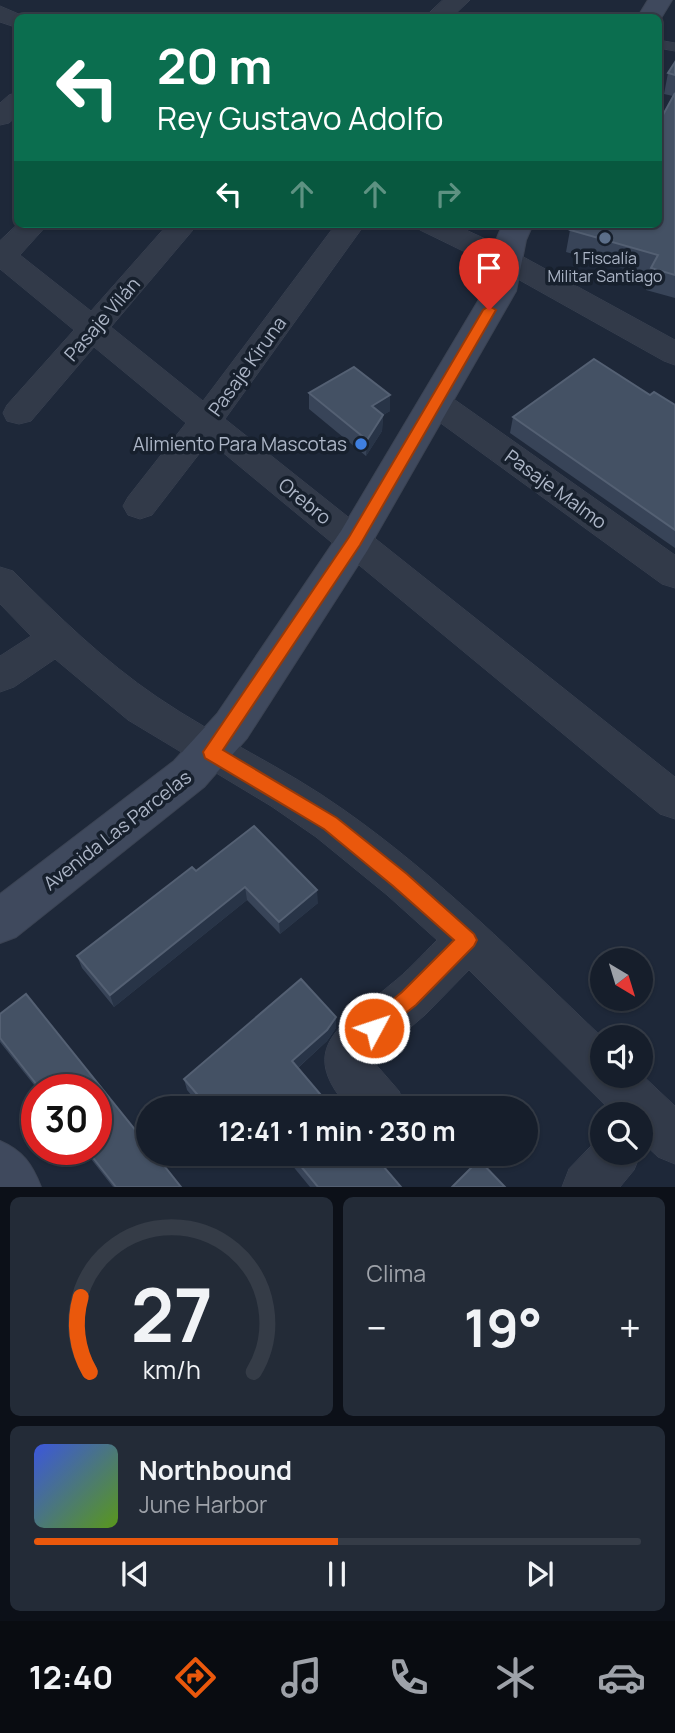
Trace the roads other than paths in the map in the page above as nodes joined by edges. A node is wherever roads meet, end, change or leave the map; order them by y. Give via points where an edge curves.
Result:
1 (458, 0) edge
2 (441, 14) edge
3 (14, 105) edge
4 (0, 117) edge
5 (30, 228) edge
6 (181, 228) edge
7 (348, 228) edge
8 (438, 228) edge
9 (516, 228) edge
10 (1, 256) edge
11 (508, 261) junction
12 (93, 329) junction
13 (675, 354) edge
14 (436, 403) junction
15 (19, 413) dead end
16 (206, 421) junction
17 (140, 506) dead end
18 (354, 541) junction
19 (675, 574) edge
20 (0, 581) edge
21 (57, 639) junction
22 (0, 676) edge
23 (212, 752) junction
24 (675, 801) edge
25 (0, 922) edge
26 (468, 940) junction
27 (590, 1057) edge
28 (620, 1088) edge
29 (372, 1096) edge
30 (655, 1128) edge
31 (606, 1165) edge
32 (0, 1167) edge
33 (15, 1187) edge
34 (587, 1187) edge

1 - 2 street
3 - 4 street
5 - 10 street
6 - 12 street, Pasaje Vilán
7 - 16 street, Pasaje Kiruna
8 - 11 street
9 - 11 street, Avenida Las Parcelas
10 - 12 street, Orebro
11 - 13 street
11 - 14 street, Avenida Las Parcelas via 500,291
12 - 15 street, Pasaje Vilán
12 - 16 street, Orebro
14 - 18 street, Avenida Las Parcelas
14 - 19 street, Pasaje Malmo
16 - 17 street, Pasaje Kiruna
16 - 18 street, Orebro
18 - 23 street, Avenida Las Parcelas
18 - 24 street, Orebro
20 - 21 street
21 - 22 street
21 - 23 street via 142,708
23 - 25 street, Avenida Las Parcelas via 177,785
23 - 26 street via 331,823
26 - 27 street
26 - 29 street via 417,992 351,1048 349,1069
28 - 30 street
31 - 34 street
32 - 33 street

